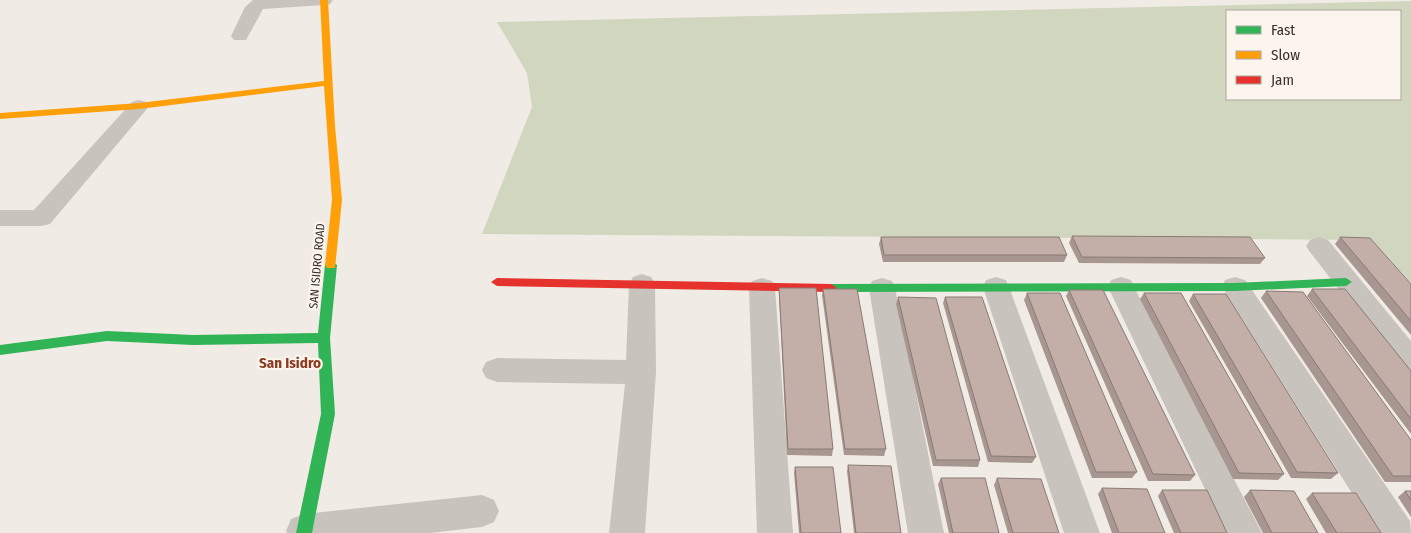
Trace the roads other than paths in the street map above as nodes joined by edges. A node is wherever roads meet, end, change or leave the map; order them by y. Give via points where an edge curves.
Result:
1 (324, 0) edge
2 (240, 36) dead end
3 (329, 83) junction
4 (139, 106) junction
5 (0, 116) edge
6 (0, 218) edge
7 (1319, 246) dead end
8 (497, 282) dead end
9 (1346, 282) junction
10 (642, 284) junction
11 (996, 287) junction
12 (1121, 287) junction
13 (1235, 287) junction
14 (762, 288) junction
15 (882, 288) junction
16 (324, 338) junction
17 (0, 350) edge
18 (1411, 362) edge
19 (496, 370) dead end
20 (641, 372) junction
21 (482, 511) dead end
22 (304, 532) edge
23 (627, 533) edge
24 (775, 533) edge
25 (926, 533) edge
26 (1082, 533) edge
27 (1244, 533) edge
28 (1397, 533) edge

1 - 2 street via 259,4 254,7
1 - 3 street, SAN ISIDRO ROAD
3 - 4 street
3 - 16 street, SAN ISIDRO ROAD via 337,200
4 - 5 street
4 - 6 street via 41,218
7 - 9 street
8 - 10 street
9 - 13 street
9 - 18 street
10 - 14 street
10 - 20 street
11 - 12 street
11 - 15 street
11 - 26 street
12 - 13 street
12 - 27 street
13 - 28 street
14 - 15 street
14 - 24 street
15 - 25 street
16 - 17 street via 193,340 107,336
16 - 22 street, SAN ISIDRO ROAD via 328,414
19 - 20 street
20 - 23 street
21 - 22 street

